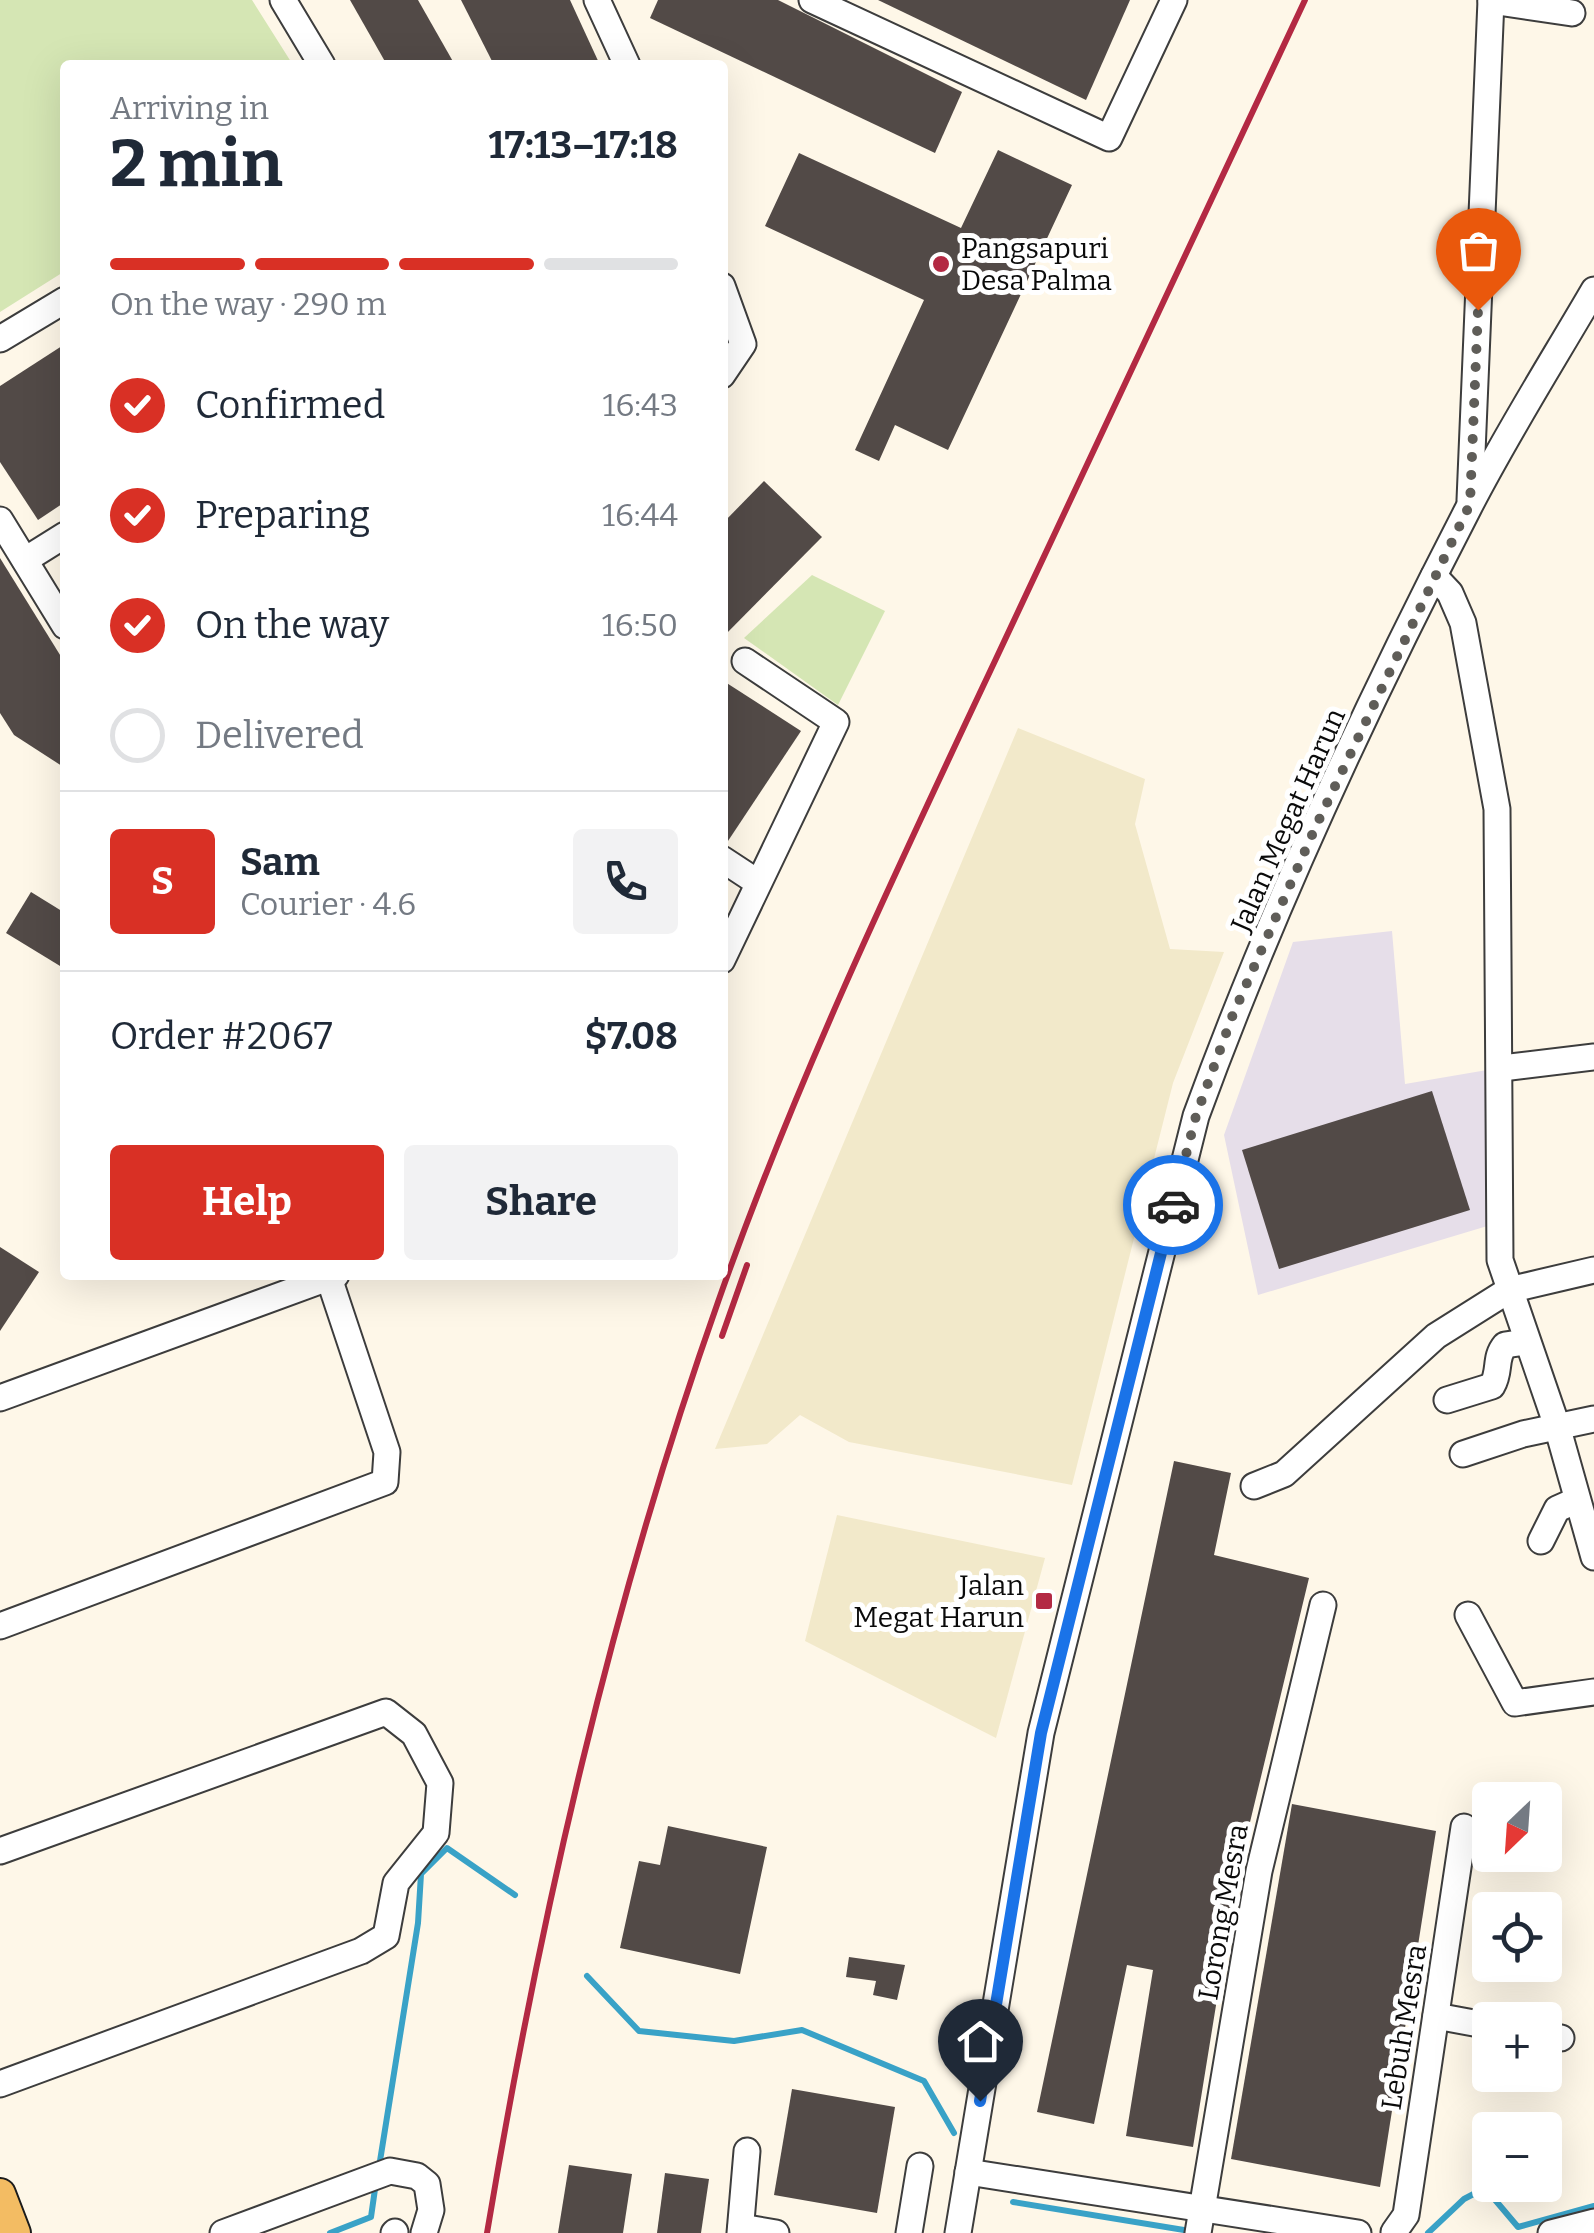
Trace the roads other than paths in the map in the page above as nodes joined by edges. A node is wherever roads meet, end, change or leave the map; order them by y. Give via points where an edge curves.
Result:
1 (283, 0) edge
2 (596, 0) edge
3 (812, 0) edge
4 (1174, 0) edge
5 (1491, 0) edge
6 (1572, 13) dead end
7 (319, 60) edge
8 (625, 60) edge
9 (1594, 290) edge
10 (60, 303) edge
11 (728, 303) edge
12 (0, 339) edge
13 (728, 366) edge
14 (1470, 504) junction
15 (0, 520) edge
16 (60, 538) edge
17 (24, 560) junction
18 (1434, 576) junction
19 (60, 618) edge
20 (744, 661) dead end
21 (728, 863) edge
22 (758, 882) junction
23 (728, 947) edge
24 (1594, 1057) edge
25 (1502, 1068) junction
26 (1594, 1270) edge
27 (321, 1280) edge
28 (333, 1280) edge
29 (1509, 1290) junction
30 (1526, 1342) junction
31 (0, 1398) edge
32 (1448, 1400) dead end
33 (1594, 1419) edge
34 (1557, 1426) junction
35 (1463, 1454) dead end
36 (1254, 1486) dead end
37 (1575, 1500) junction
38 (1541, 1542) dead end
39 (1594, 1557) edge
40 (1323, 1606) dead end
41 (1468, 1615) dead end
42 (0, 1626) edge
43 (1594, 1692) edge
44 (1464, 1827) dead end
45 (0, 1851) edge
46 (1436, 2016) junction
47 (1472, 2023) edge
48 (0, 2084) edge
49 (748, 2151) dead end
50 (920, 2166) dead end
51 (968, 2172) junction
52 (0, 2194) edge
53 (1200, 2222) edge
54 (1594, 2222) edge
55 (741, 2230) edge
56 (1393, 2232) edge
57 (15, 2233) edge
58 (223, 2233) edge
59 (424, 2233) edge
60 (776, 2233) edge
61 (909, 2233) edge
62 (958, 2233) edge
63 (1358, 2233) edge
64 (1551, 2233) edge

1 - 7 street
2 - 8 street
3 - 4 street via 1109,138
5 - 6 street
5 - 14 street
9 - 14 street, Jalan Megat Harun
10 - 12 street
11 - 13 street via 743,344
14 - 18 street, Jalan Megat Harun
15 - 17 street
16 - 17 street
17 - 19 street
18 - 25 street via 1463,623 1497,809
18 - 51 street, Jalan Megat Harun via 1316,826 1196,1116 1041,1733
20 - 22 street via 836,722
21 - 22 street
22 - 23 street
24 - 25 street
25 - 29 street via 1500,1260
26 - 29 street
27 - 31 street
28 - 42 street via 387,1452 385,1482
29 - 30 street
29 - 36 street via 1436,1336 1284,1474
30 - 32 street via 1505,1345 1498,1354 1492,1386
30 - 34 street
33 - 34 street
34 - 35 street
34 - 37 street
37 - 38 street via 1557,1508
37 - 39 street
40 - 53 street, Lorong Mesra via 1259,1871
41 - 43 street via 1515,1703
44 - 46 street, Lebuh Mesra
45 - 48 street via 386,1712 414,1734 440,1784 436,1833 396,1883 386,1936 361,1951
46 - 47 street
46 - 56 street, Lebuh Mesra via 1406,2215
49 - 55 street
50 - 61 street
51 - 53 street
51 - 62 street, Jalan Megat Harun
52 - 57 main road
53 - 63 street
54 - 64 street
55 - 60 street
58 - 59 street via 390,2170 427,2184 432,2210

